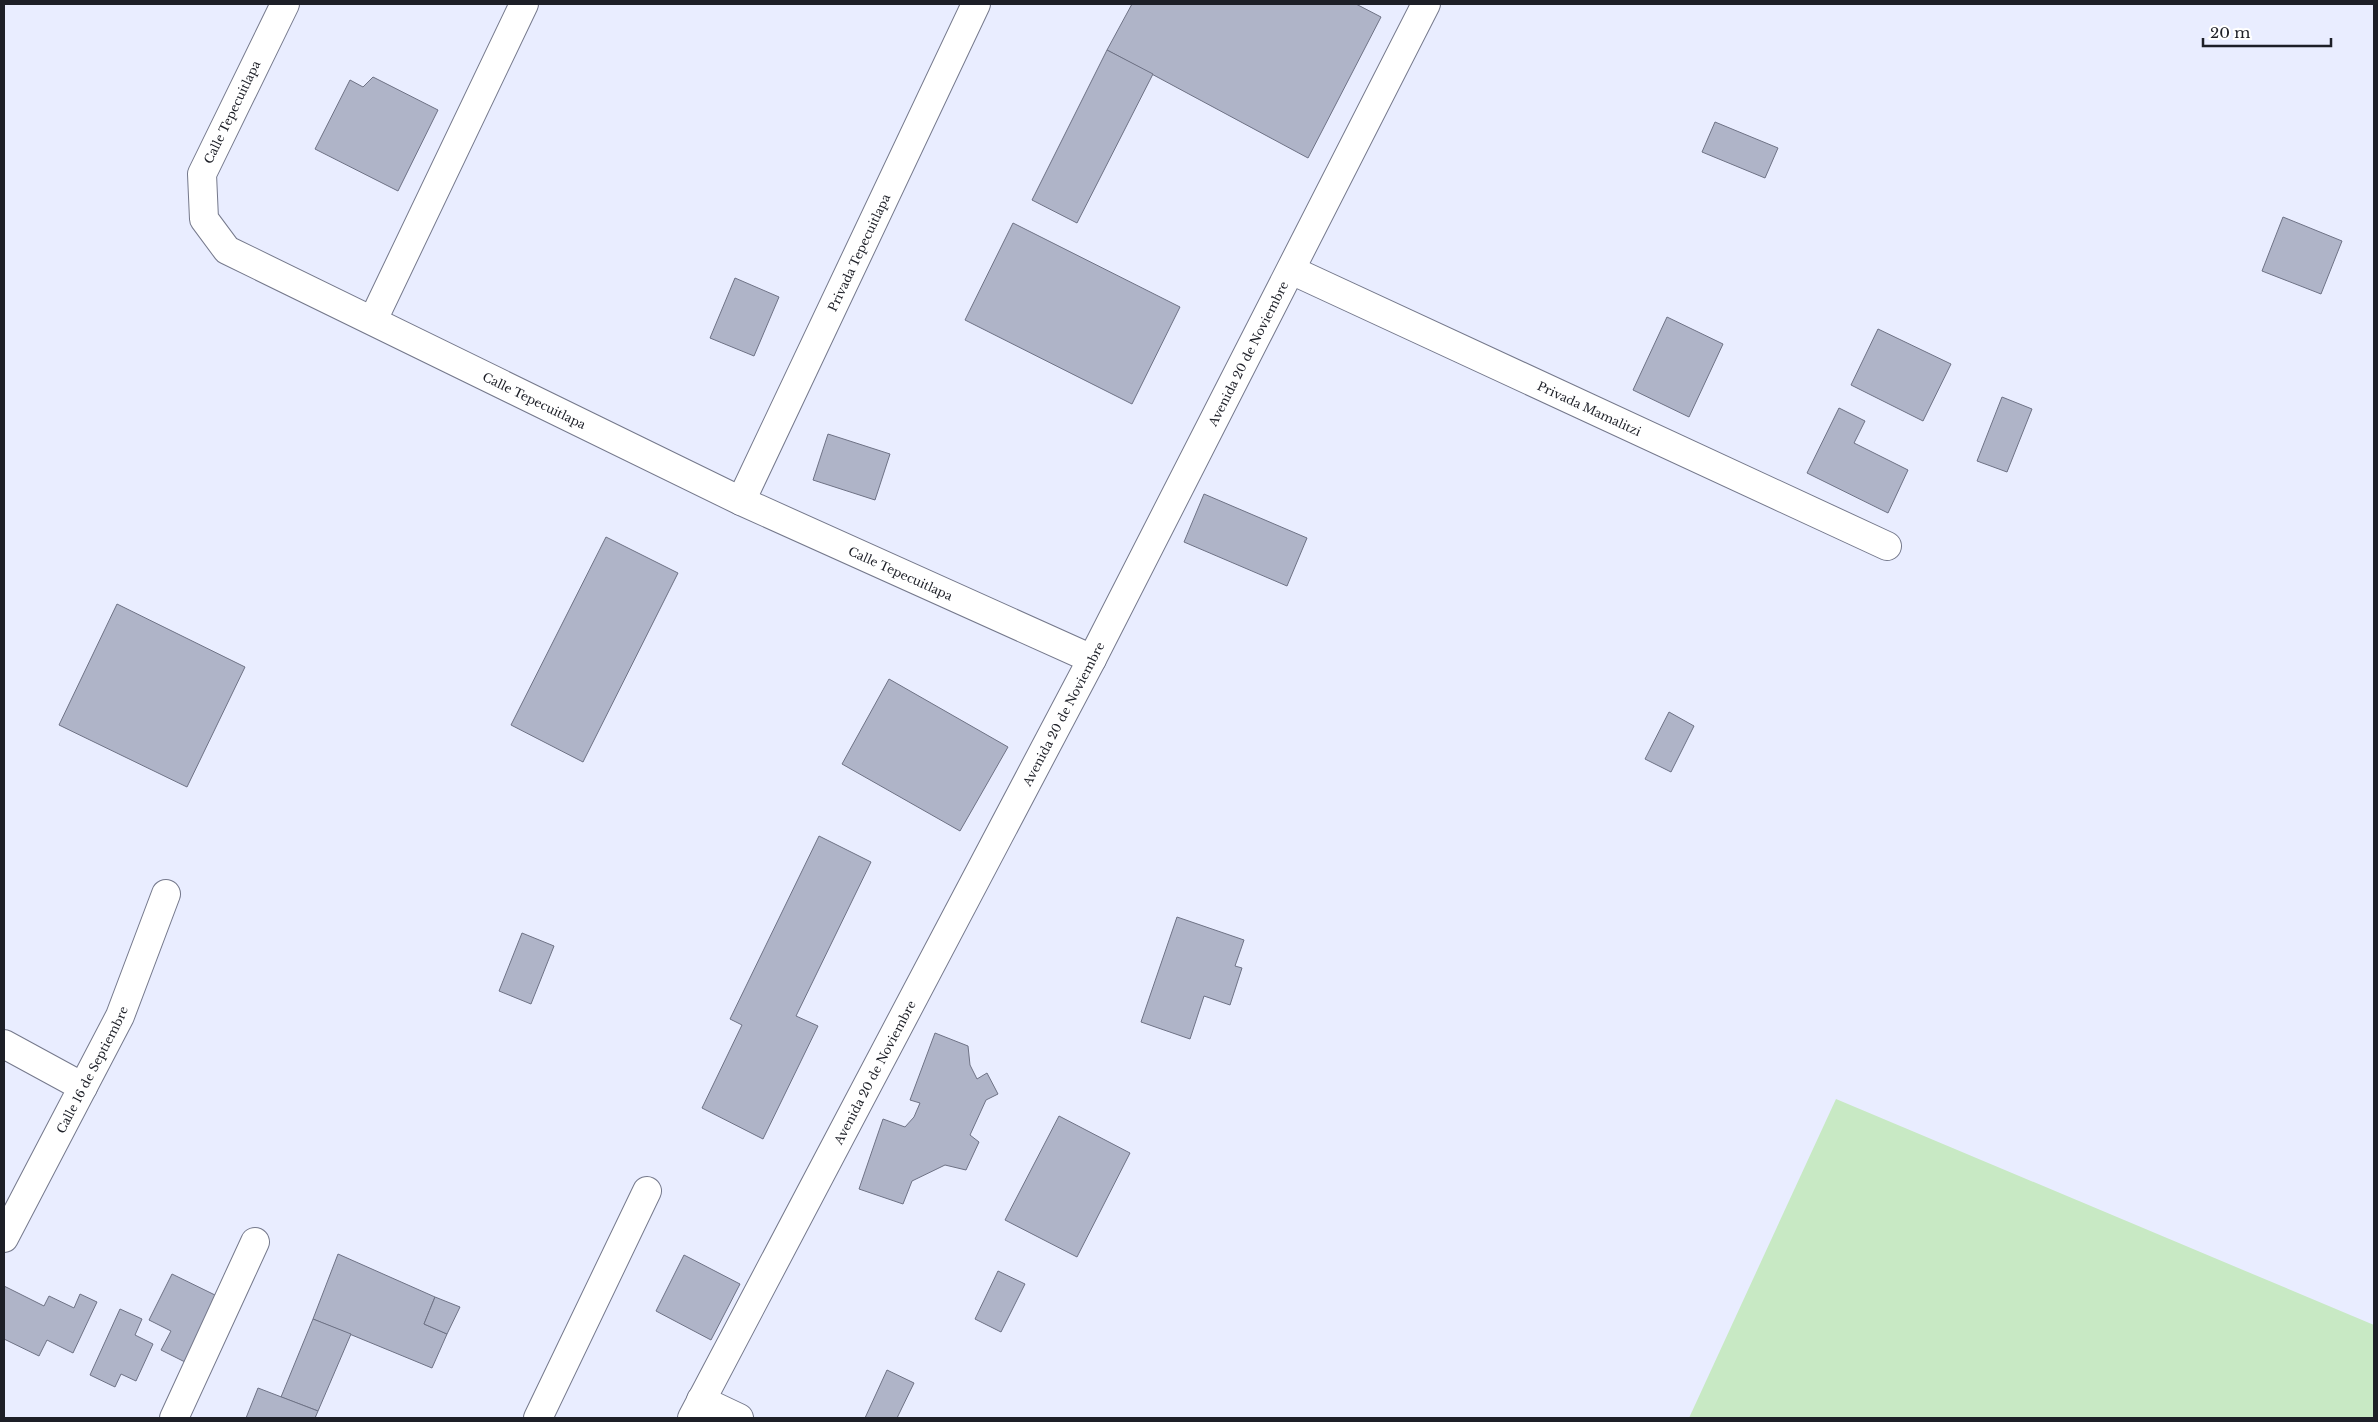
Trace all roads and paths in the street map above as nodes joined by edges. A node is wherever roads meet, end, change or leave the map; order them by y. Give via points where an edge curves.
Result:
1 (286, 4) edge
2 (524, 4) edge
3 (976, 4) edge
4 (1426, 4) edge
5 (1291, 270) junction
6 (373, 320) junction
7 (741, 501) junction
8 (1887, 546) dead end
9 (1092, 659) junction
10 (166, 894) dead end
11 (4, 1044) edge
12 (83, 1087) junction
13 (647, 1191) dead end
14 (4, 1238) edge
15 (255, 1242) dead end
16 (696, 1409) edge
17 (174, 1418) edge
18 (538, 1418) edge
19 (739, 1418) edge

1 - 6 street, Calle Tepecuitlapa via 202,174 204,219 228,250
2 - 6 street
3 - 7 street, Privada Tepecuitlapa
4 - 5 street, Avenida 20 de Noviembre
5 - 8 street, Privada Mamalitzi
5 - 9 street, Avenida 20 de Noviembre
6 - 7 street, Calle Tepecuitlapa
7 - 9 street, Calle Tepecuitlapa
9 - 16 street, Avenida 20 de Noviembre
10 - 12 street, Calle 16 de Septiembre via 120,1016
11 - 12 street
12 - 14 street, Calle 16 de Septiembre
13 - 18 street
15 - 17 street
16 - 19 street

